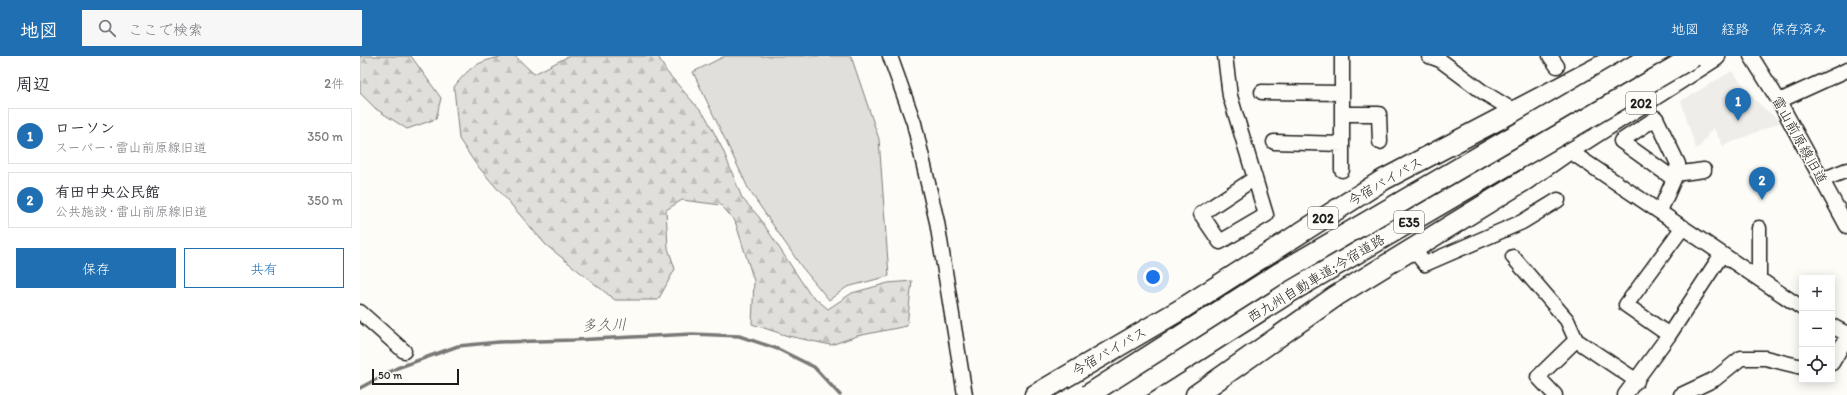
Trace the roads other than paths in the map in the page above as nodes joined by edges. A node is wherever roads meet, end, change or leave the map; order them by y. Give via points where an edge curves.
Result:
1 (890, 56) edge
2 (1225, 56) edge
3 (1342, 56) edge
4 (1620, 56) edge
5 (1651, 56) edge
6 (1694, 56) edge
7 (1715, 56) edge
8 (1751, 56) edge
9 (1439, 57) edge
10 (1847, 70) edge
11 (1262, 92) dead end
12 (1342, 93) junction
13 (1779, 101) junction
14 (1514, 111) junction
15 (1342, 114) junction
16 (1274, 142) dead end
17 (1380, 142) dead end
18 (1342, 144) junction
19 (1568, 150) junction
20 (1342, 170) dead end
21 (1704, 170) dead end
22 (1847, 170) edge
23 (1255, 178) junction
24 (1822, 180) junction
25 (1558, 200) dead end
26 (1660, 211) junction
27 (1847, 226) edge
28 (1683, 227) junction
29 (1759, 228) dead end
30 (1413, 249) junction
31 (1722, 254) junction
32 (1513, 257) dead end
33 (1759, 277) junction
34 (1799, 306) edge
35 (360, 312) edge
36 (1835, 328) edge
37 (1669, 335) junction
38 (1847, 336) edge
39 (1576, 340) junction
40 (404, 351) dead end
41 (1835, 358) edge
42 (1799, 365) edge
43 (1637, 381) junction
44 (965, 395) edge
45 (1035, 395) edge
46 (1088, 395) edge
47 (1128, 395) edge
48 (1196, 395) edge
49 (1555, 395) edge
50 (1625, 395) edge
51 (1681, 395) edge

1 - 44 street via 914,123 937,222
2 - 23 street via 1230,96
3 - 12 street
4 - 14 highway, 今宿バイパス / 202
5 - 46 highway, 西九州自動車道;今宿道路 / E35, bridge via 1278,274
6 - 47 highway, 西九州自動車道;今宿道路 / E35, bridge via 1290,292
7 - 19 highway, 202
8 - 13 street, 雷山前原線旧道
9 - 14 street via 1483,92
10 - 13 street
11 - 12 street
12 - 15 street
13 - 24 street, 雷山前原線旧道
14 - 19 street
14 - 45 highway, 今宿バイパス / 202 via 1383,180 1180,310
15 - 17 street via 1379,114
15 - 18 street
16 - 18 street
18 - 20 street
19 - 26 street
19 - 30 highway, 202 via 1525,180
21 - 26 street via 1675,176
22 - 24 street
23 - 23 street via 1266,215 1220,242 1202,214
24 - 27 street, 雷山前原線旧道
25 - 30 street via 1522,222 1425,264
26 - 28 street
28 - 31 street
28 - 37 street via 1626,305
29 - 33 street
30 - 48 highway, 202 via 1336,296
31 - 33 street
31 - 37 street
32 - 39 street via 1567,320
33 - 34 street
35 - 40 street
36 - 38 street
37 - 43 street
38 - 41 street
39 - 43 street
39 - 49 street via 1538,378
42 - 51 street via 1765,358 1741,358 1715,379
43 - 50 street

